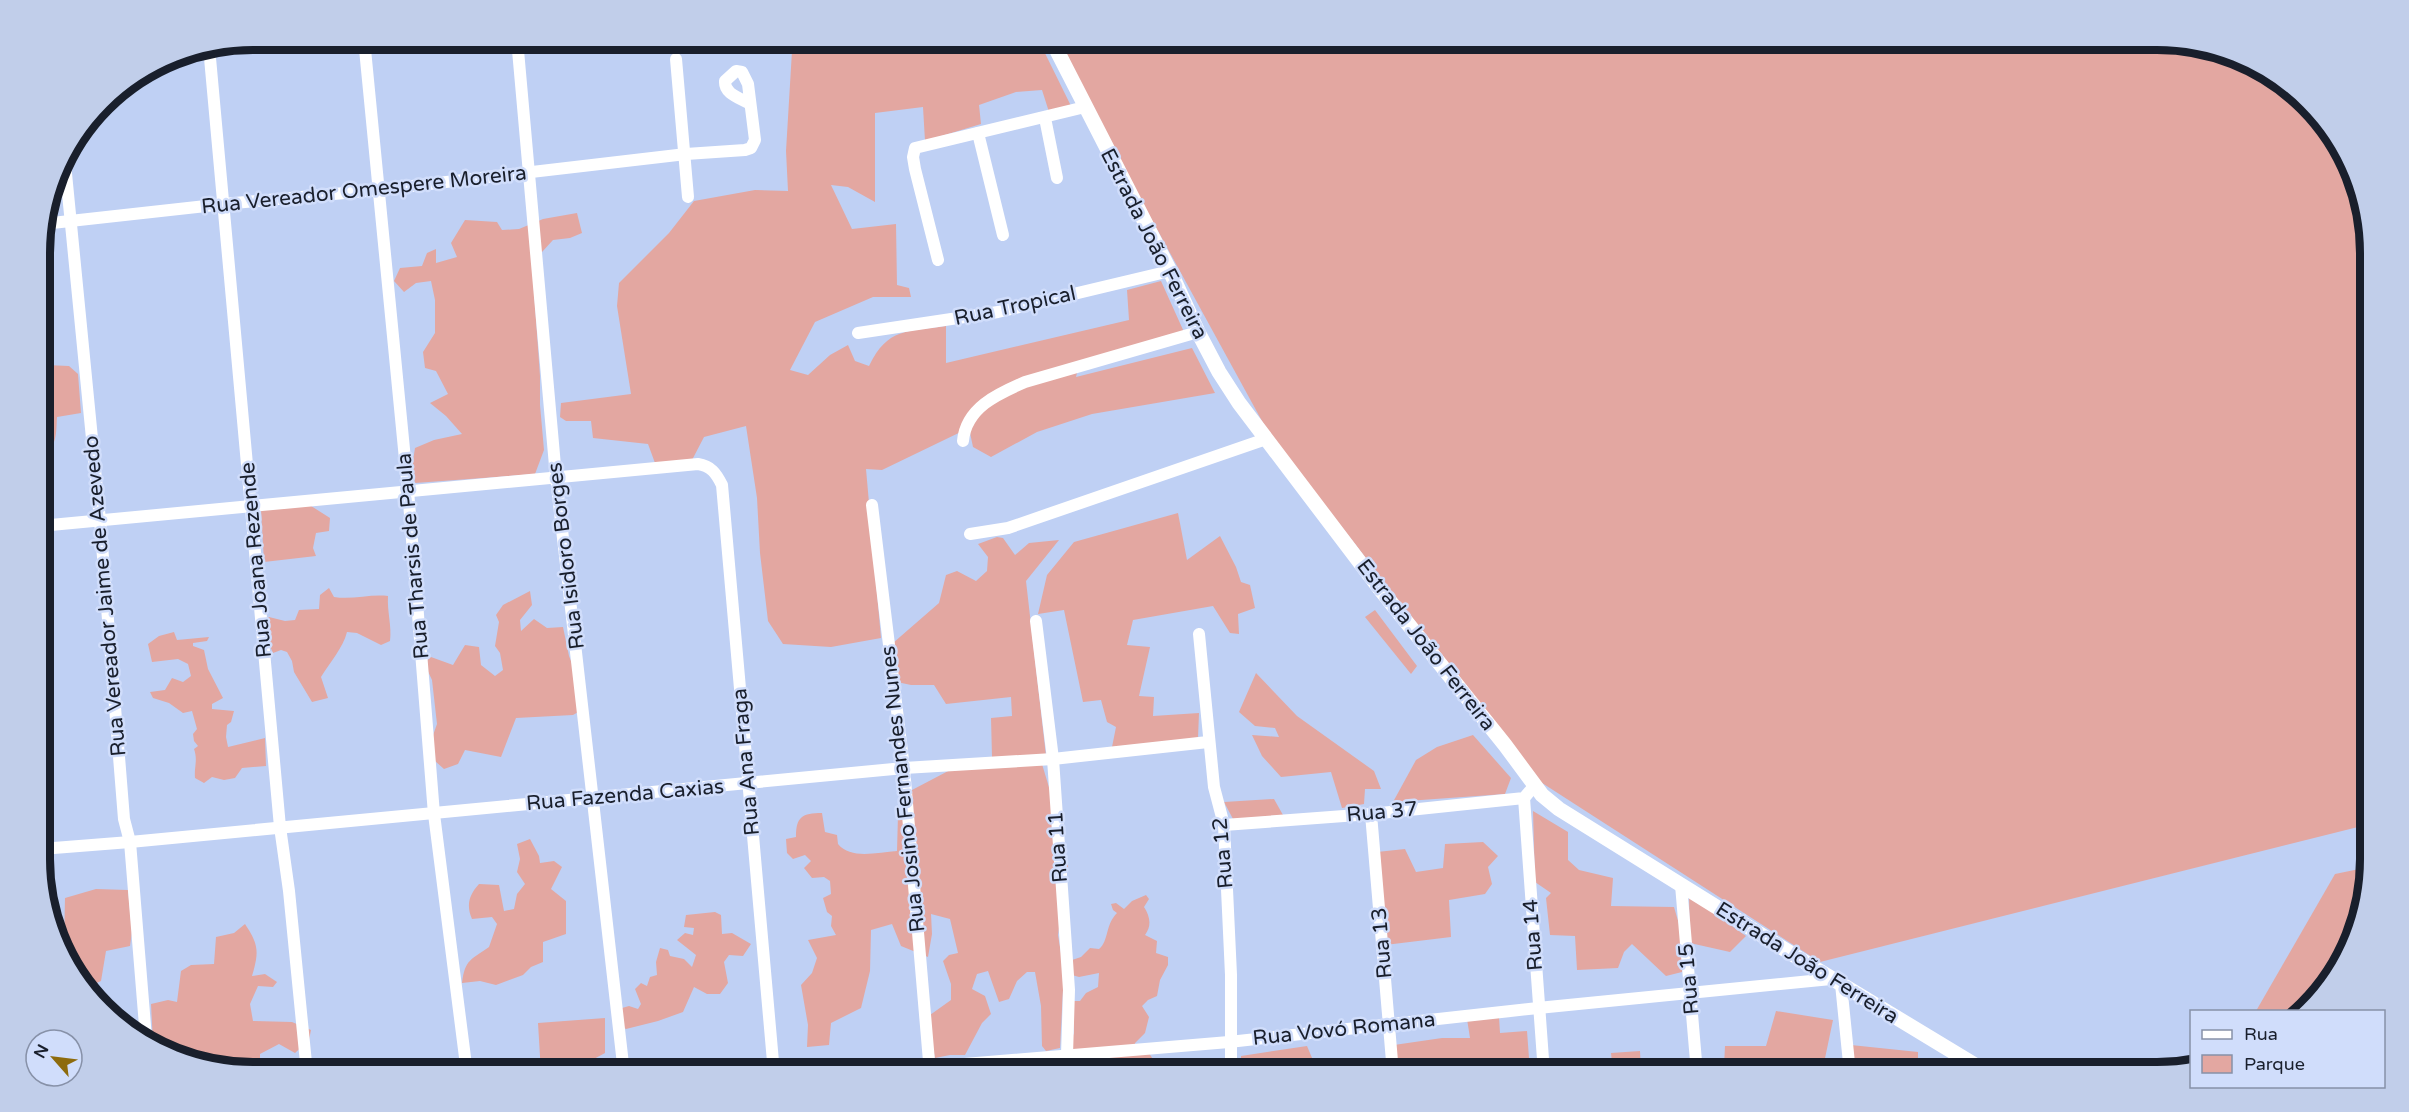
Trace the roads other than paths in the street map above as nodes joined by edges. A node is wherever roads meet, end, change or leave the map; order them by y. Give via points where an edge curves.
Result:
1 (365, 50) edge
2 (518, 50) edge
3 (1056, 50) edge
4 (211, 54) edge
5 (676, 59) dead end
6 (750, 104) dead end
7 (1085, 107) junction
8 (1045, 118) junction
9 (978, 133) junction
10 (686, 154) junction
11 (66, 173) edge
12 (529, 174) junction
13 (1057, 178) dead end
14 (378, 190) junction
15 (688, 196) dead end
16 (224, 204) junction
17 (70, 222) junction
18 (52, 223) edge
19 (1003, 235) dead end
20 (938, 260) dead end
21 (1170, 271) junction
22 (1198, 332) junction
23 (858, 333) dead end
24 (1266, 439) junction
25 (963, 441) dead end
26 (556, 477) junction
27 (408, 490) junction
28 (872, 505) dead end
29 (251, 506) junction
30 (100, 520) junction
31 (50, 525) edge
32 (970, 534) dead end
33 (1036, 621) dead end
34 (1199, 634) dead end
35 (1208, 742) junction
36 (1053, 759) junction
37 (904, 768) junction
38 (748, 784) junction
39 (1535, 785) junction
40 (594, 797) junction
41 (1524, 798) junction
42 (434, 814) junction
43 (1371, 814) junction
44 (1224, 825) junction
45 (280, 827) junction
46 (130, 842) junction
47 (50, 848) edge
48 (1681, 885) junction
49 (1836, 981) junction
50 (1690, 994) junction
51 (1538, 1008) junction
52 (1389, 1024) junction
53 (145, 1031) edge
54 (1229, 1042) junction
55 (1067, 1055) junction
56 (306, 1062) edge
57 (466, 1062) edge
58 (623, 1062) edge
59 (773, 1062) edge
60 (929, 1062) edge
61 (1003, 1062) edge
62 (1069, 1062) edge
63 (1230, 1062) edge
64 (1391, 1062) edge
65 (1543, 1062) edge
66 (1696, 1062) edge
67 (1848, 1062) edge
68 (1970, 1062) edge

1 - 14 street, Rua Tharsis de Paula
2 - 12 street, Rua Isidoro Borges
3 - 7 street, Estrada João Ferreira
4 - 16 street, Rua Joana Rezende
5 - 10 street
6 - 10 street, Rua Vereador Omespere Moreira via 755,140 750,148
7 - 8 street
7 - 21 street, Estrada João Ferreira
8 - 9 street
8 - 13 street
9 - 19 street
9 - 20 street via 918,146 914,153
10 - 12 street, Rua Vereador Omespere Moreira
10 - 15 street
11 - 17 street, Rua Vereador Jaime de Azevedo
12 - 14 street, Rua Vereador Omespere Moreira
12 - 26 street, Rua Isidoro Borges
14 - 16 street, Rua Vereador Omespere Moreira
14 - 27 street, Rua Tharsis de Paula
16 - 17 street, Rua Vereador Omespere Moreira
16 - 29 street, Rua Joana Rezende
17 - 18 street, Rua Vereador Omespere Moreira
17 - 30 street, Rua Vereador Jaime de Azevedo
21 - 22 street, Estrada João Ferreira
21 - 23 street, Rua Tropical via 998,312
22 - 24 street, Estrada João Ferreira via 1219,372
22 - 25 street via 1004,390 974,412
24 - 32 street via 1008,528
24 - 39 street, Estrada João Ferreira
26 - 27 street
26 - 38 street, Rua Ana Fraga via 698,464 716,473 722,485
26 - 40 street, Rua Isidoro Borges
27 - 29 street
27 - 42 street, Rua Tharsis de Paula
28 - 37 street, Rua Josino Fernandes Nunes
29 - 30 street
29 - 45 street, Rua Joana Rezende
30 - 31 street
30 - 46 street, Rua Vereador Jaime de Azevedo via 124,819
33 - 36 street, Rua 11
34 - 35 street, Rua 12
35 - 36 street, Rua Fazenda Caxias
35 - 44 street, Rua 12
36 - 37 street, Rua Fazenda Caxias
36 - 55 street, Rua 11 via 1069,990
37 - 38 street, Rua Fazenda Caxias
37 - 60 street, Rua Josino Fernandes Nunes
38 - 40 street, Rua Fazenda Caxias
38 - 59 street, Rua Ana Fraga
39 - 41 street
39 - 48 street, Estrada João Ferreira via 1559,809
40 - 42 street, Rua Fazenda Caxias
40 - 58 street, Rua Isidoro Borges
41 - 43 street, Rua 37
41 - 51 street, Rua 14
42 - 45 street, Rua Fazenda Caxias
42 - 57 street, Rua Tharsis de Paula
43 - 44 street, Rua 37
43 - 52 street, Rua 13
44 - 54 street, Rua 12 via 1232,975
45 - 46 street, Rua Fazenda Caxias
45 - 56 street, Rua Joana Rezende
46 - 47 street, Rua Fazenda Caxias
46 - 53 street, Rua Vereador Jaime de Azevedo
48 - 49 street, Estrada João Ferreira
48 - 50 street, Rua 15
49 - 50 street, Rua Vovó Romana
49 - 67 street
49 - 68 street, Estrada João Ferreira
50 - 51 street, Rua Vovó Romana
50 - 66 street, Rua 15
51 - 52 street, Rua Vovó Romana
51 - 65 street, Rua 14
52 - 54 street, Rua Vovó Romana
52 - 64 street, Rua 13
54 - 55 street, Rua Vovó Romana
54 - 63 street, Rua 12
55 - 61 street, Rua Vovó Romana
55 - 62 street, Rua 11

